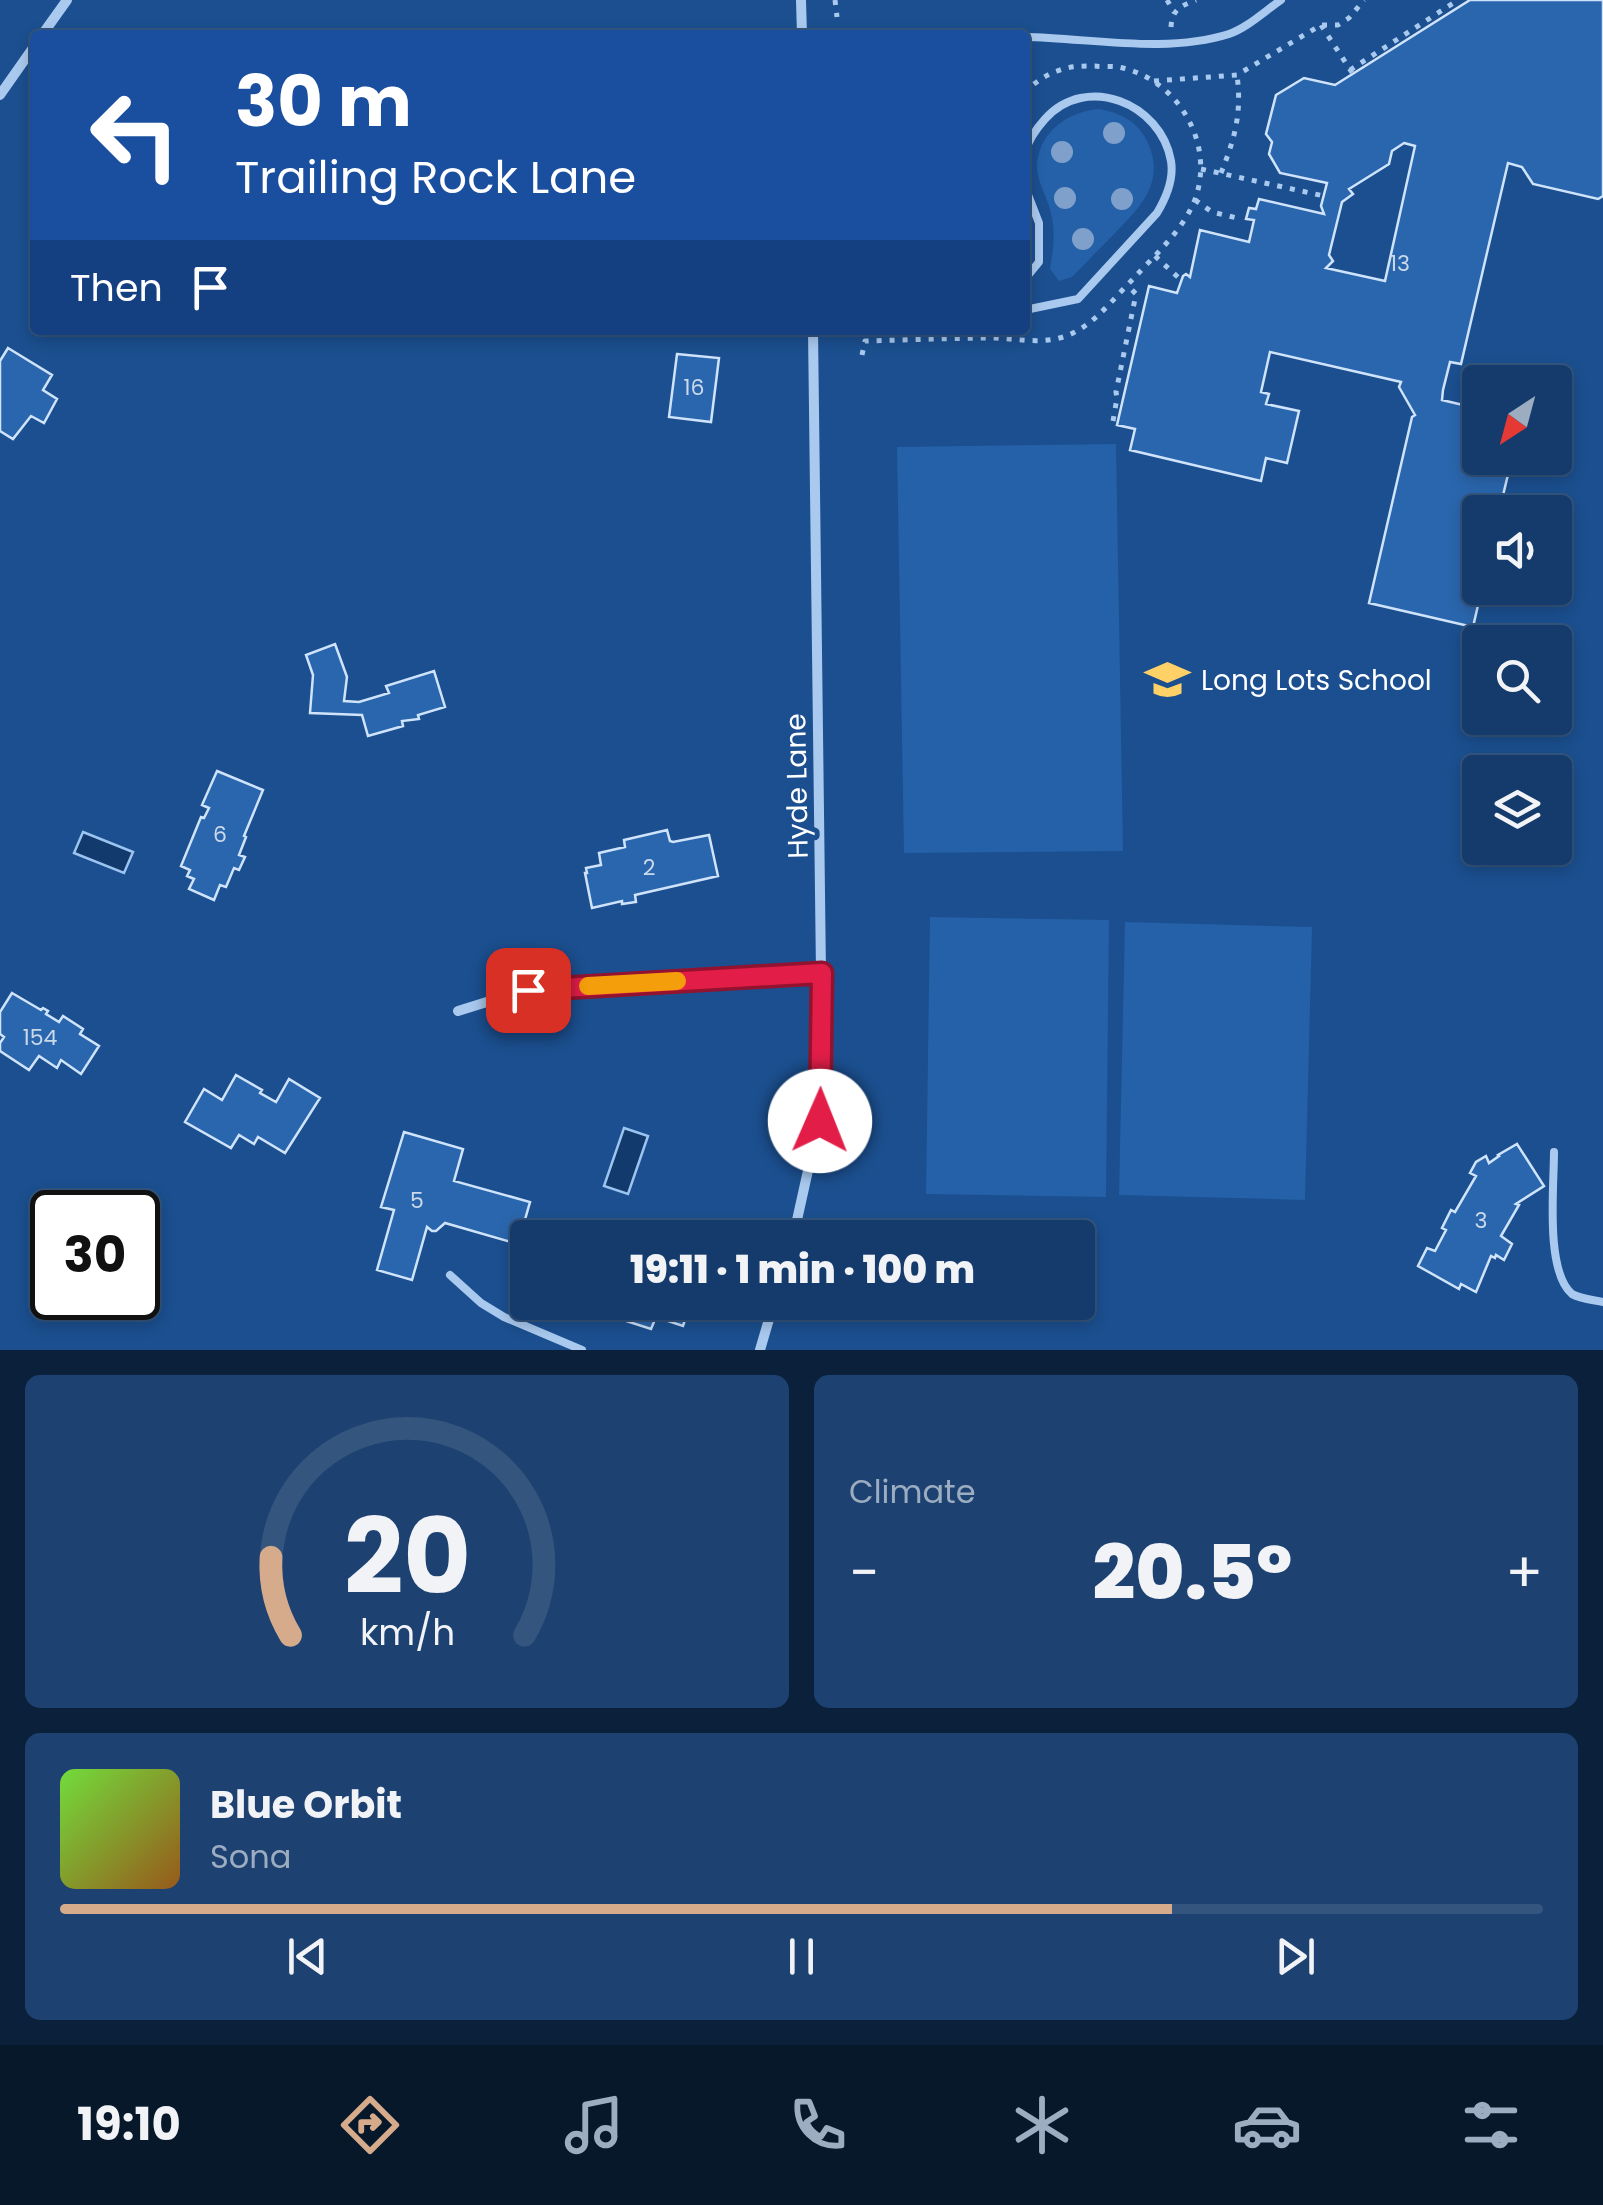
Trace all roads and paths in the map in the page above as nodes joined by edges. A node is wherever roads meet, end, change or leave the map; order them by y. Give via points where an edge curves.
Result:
1 (67, 0) edge
2 (801, 0) edge
3 (1167, 0) edge
4 (1196, 0) edge
5 (1282, 0) edge
6 (1364, 0) edge
7 (1458, 0) edge
8 (1174, 12) junction
9 (1320, 25) junction
10 (46, 30) edge
11 (802, 30) edge
12 (1171, 30) dead end
13 (1030, 36) edge
14 (30, 52) edge
15 (1237, 75) junction
16 (1172, 77) junction
17 (1152, 81) junction
18 (1030, 88) edge
19 (0, 95) edge
20 (1172, 97) junction
21 (1030, 141) edge
22 (1201, 169) junction
23 (1221, 174) junction
24 (1324, 196) dead end
25 (1030, 200) edge
26 (1195, 200) junction
27 (1241, 219) dead end
28 (1155, 256) junction
29 (1030, 273) edge
30 (1181, 280) dead end
31 (1127, 285) junction
32 (1030, 309) edge
33 (813, 335) edge
34 (862, 356) dead end
35 (1113, 421) dead end
36 (822, 973) junction
37 (458, 1011) dead end
38 (1554, 1152) dead end
39 (797, 1220) edge
40 (450, 1274) dead end
41 (1603, 1302) edge
42 (769, 1320) edge
43 (582, 1350) edge
44 (760, 1350) edge

1 - 10 street
2 - 11 street
3 - 8 path
4 - 8 path
5 - 13 lane via 1232,34 1200,40
6 - 9 path via 1338,25
7 - 9 path via 1351,72
8 - 12 path
9 - 15 path
14 - 19 street
15 - 16 path
15 - 23 path via 1238,126
16 - 17 path
16 - 20 path
17 - 18 path via 1118,67 1085,66 1053,72
17 - 20 path
20 - 22 path via 1192,124
21 - 32 lane via 1052,111 1070,100 1108,98 1144,113 1155,126 1171,173 1157,213 1078,299
22 - 23 path
22 - 26 path
23 - 24 path
25 - 29 lane via 1039,223 1038,262
26 - 27 path
26 - 28 path
28 - 30 path
28 - 31 path
31 - 34 path via 1092,322 1062,338 865,341
31 - 35 path via 1136,294
33 - 36 street, Hyde Lane
36 - 37 street via 528,990
36 - 39 street, Hyde Lane via 820,1121
38 - 41 lane via 1554,1261 1574,1296
40 - 43 lane via 504,1317
42 - 44 street

